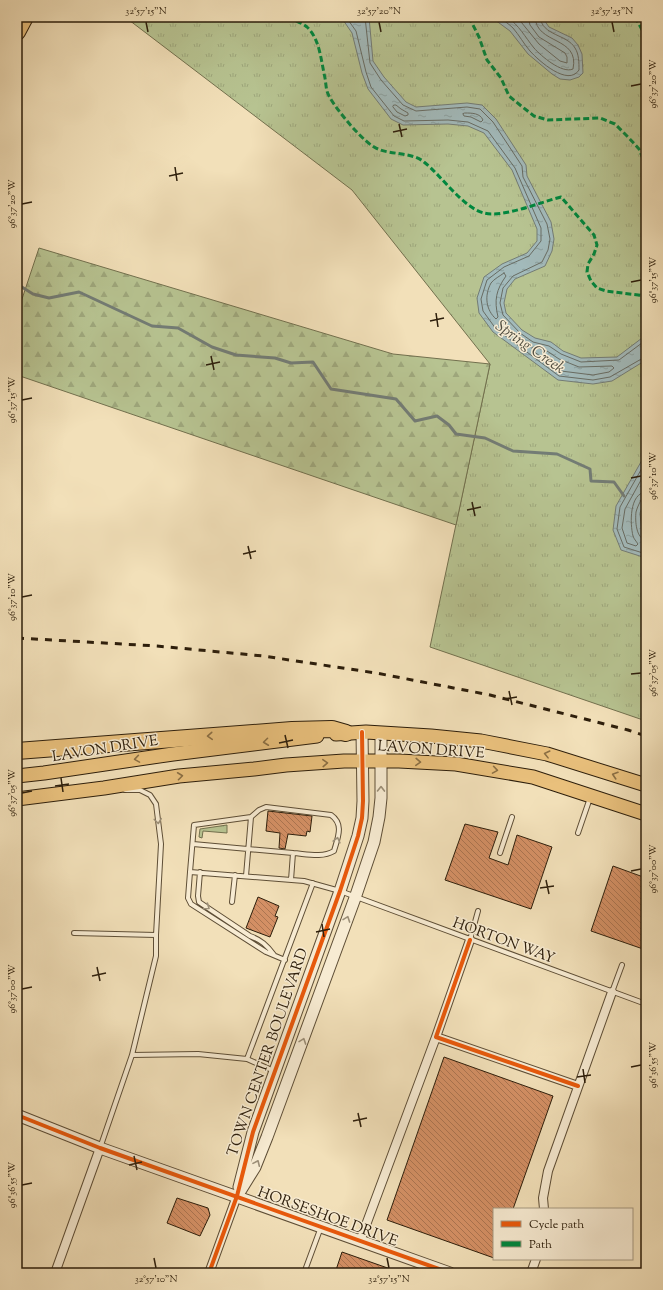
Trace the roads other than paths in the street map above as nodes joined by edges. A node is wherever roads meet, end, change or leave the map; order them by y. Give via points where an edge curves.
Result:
1 (24, 17) edge
2 (17, 32) edge
3 (354, 733) junction
4 (381, 733) junction
5 (17, 751) edge
6 (363, 761) junction
7 (380, 761) junction
8 (17, 776) edge
9 (646, 785) edge
10 (84, 790) junction
11 (591, 796) junction
12 (17, 799) edge
13 (646, 814) edge
14 (251, 817) junction
15 (512, 817) dead end
16 (578, 833) dead end
17 (192, 844) junction
18 (248, 849) junction
19 (293, 853) junction
20 (500, 853) dead end
21 (190, 872) junction
22 (200, 872) junction
23 (235, 875) junction
24 (246, 876) junction
25 (292, 880) junction
26 (313, 883) junction
27 (340, 891) junction
28 (355, 898) junction
29 (232, 902) dead end
30 (478, 911) dead end
31 (74, 933) dead end
32 (156, 935) junction
33 (470, 940) junction
34 (274, 955) junction
35 (285, 960) junction
36 (622, 964) dead end
37 (612, 992) junction
38 (646, 1004) edge
39 (436, 1037) junction
40 (132, 1056) junction
41 (247, 1059) junction
42 (275, 1072) junction
43 (578, 1086) junction
44 (17, 1115) edge
45 (100, 1148) junction
46 (237, 1196) junction
47 (544, 1208) edge
48 (321, 1227) junction
49 (360, 1241) junction
50 (536, 1260) edge
51 (646, 1267) edge
52 (438, 1271) edge
53 (55, 1273) edge
54 (209, 1273) edge
55 (304, 1273) edge
56 (450, 1273) edge
57 (531, 1273) edge
58 (644, 1273) edge

1 - 2 highway
3 - 4 main road, LAVON DRIVE
3 -> 5 highway via 292,730
3 - 6 street, TOWN CENTER BOULEVARD
3 -> 8 main road, LAVON DRIVE via 173,754
4 - 7 street, TOWN CENTER BOULEVARD
9 -> 4 main road, LAVON DRIVE via 548,754 481,741
6 - 7 main road, LAVON DRIVE
10 -> 6 main road, LAVON DRIVE via 179,776 286,765
6 - 27 street, TOWN CENTER BOULEVARD via 362,818
7 -> 11 main road, LAVON DRIVE via 456,764 487,769 533,777
28 -> 7 street, TOWN CENTER BOULEVARD via 374,842 379,818
10 - 12 main road, LAVON DRIVE
10 -> 32 lane via 140,790 150,795 156,804 161,844
11 - 13 main road, LAVON DRIVE
11 - 16 lane
14 - 17 lane via 194,825
14 - 18 lane
19 -> 14 lane via 322,855 334,850 339,826 336,819 330,815 266,807
15 - 20 lane
17 - 18 lane
17 - 21 lane
18 - 19 lane
18 - 24 lane
19 - 25 lane
21 - 22 lane, HORTON WAY
21 - 34 lane via 188,898 191,904
22 - 23 lane, HORTON WAY
22 -> 34 lane via 198,896 202,904 267,945
23 - 24 lane, HORTON WAY
23 - 29 lane
24 - 25 lane, HORTON WAY
25 - 26 lane, HORTON WAY
26 - 27 lane, HORTON WAY
26 - 35 lane
27 - 28 lane, HORTON WAY
27 - 42 street, TOWN CENTER BOULEVARD
28 - 33 lane, HORTON WAY
46 -> 28 street, TOWN CENTER BOULEVARD via 255,1167 268,1137
30 - 33 lane
31 - 32 lane
32 - 40 lane via 156,956
33 - 37 lane, HORTON WAY
33 - 39 street
34 - 35 lane
35 - 41 lane
36 - 37 lane
37 - 38 lane, HORTON WAY
37 - 43 street
39 - 43 street
39 - 49 street
40 - 41 lane via 198,1054
40 - 45 lane
41 - 42 lane
42 - 46 street, TOWN CENTER BOULEVARD via 254,1132
43 - 47 street via 548,1171 543,1198
44 - 45 street, HORSESHOE DRIVE
45 - 46 street, HORSESHOE DRIVE
45 - 53 street
46 - 48 street, HORSESHOE DRIVE
46 - 54 street, TOWN CENTER BOULEVARD
48 - 49 street, HORSESHOE DRIVE
48 - 55 lane
49 - 52 street, HORSESHOE DRIVE
50 - 57 street
51 - 58 street
52 - 56 street, HORSESHOE DRIVE

